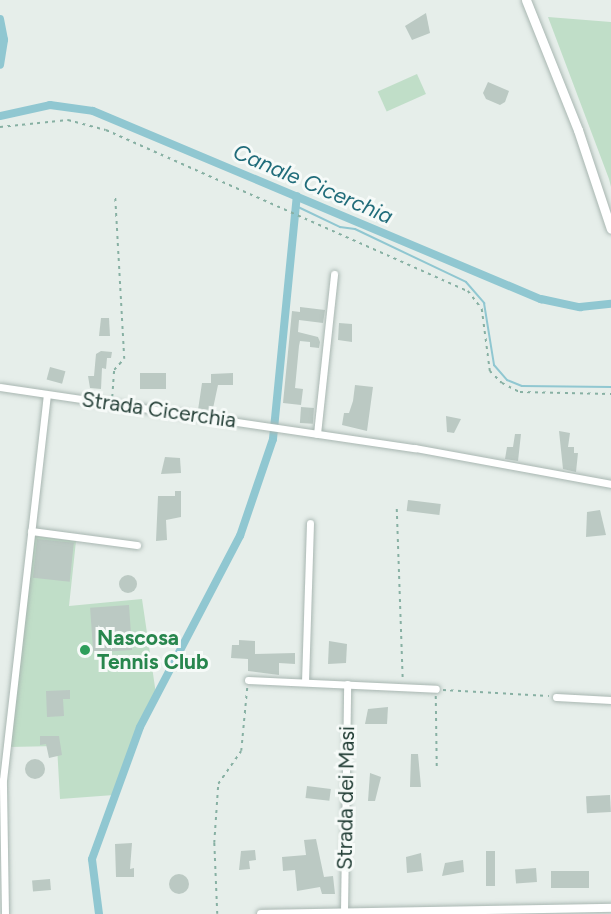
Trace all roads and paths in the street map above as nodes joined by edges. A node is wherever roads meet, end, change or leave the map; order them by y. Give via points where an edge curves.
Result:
1 (525, 0) edge
2 (0, 127) edge
3 (115, 196) dead end
4 (611, 229) edge
5 (334, 274) dead end
6 (0, 387) edge
7 (47, 394) junction
8 (611, 394) edge
9 (111, 404) junction
10 (317, 434) junction
11 (611, 484) edge
12 (397, 509) dead end
13 (310, 523) dead end
14 (31, 531) junction
15 (137, 545) dead end
16 (248, 680) joint
17 (305, 682) junction
18 (347, 684) junction
19 (403, 687) junction
20 (436, 689) junction
21 (556, 697) joint
22 (611, 700) edge
23 (437, 770) dead end
24 (610, 910) edge
25 (344, 912) junction
26 (304, 913) edge
27 (5, 914) edge
28 (217, 914) edge
29 (261, 914) edge

1 - 4 main road via 578,130
2 - 8 path via 68,120 106,130 468,291 482,309 490,371 502,383 520,392
3 - 9 path via 124,360 114,370
5 - 10 street
6 - 7 street, Strada Cicerchia
7 - 9 street, Strada Cicerchia
7 - 14 street
9 - 10 street, Strada Cicerchia
10 - 11 street, Strada Cicerchia
12 - 19 path
13 - 17 street
14 - 15 street
14 - 27 street via 3,780
16 - 17 street
16 - 28 path via 241,751 218,784
17 - 18 street
18 - 19 street
18 - 25 street, Strada dei Masi
19 - 20 street
20 - 21 path
20 - 23 path
21 - 22 street
24 - 25 street
25 - 26 street
26 - 29 street

